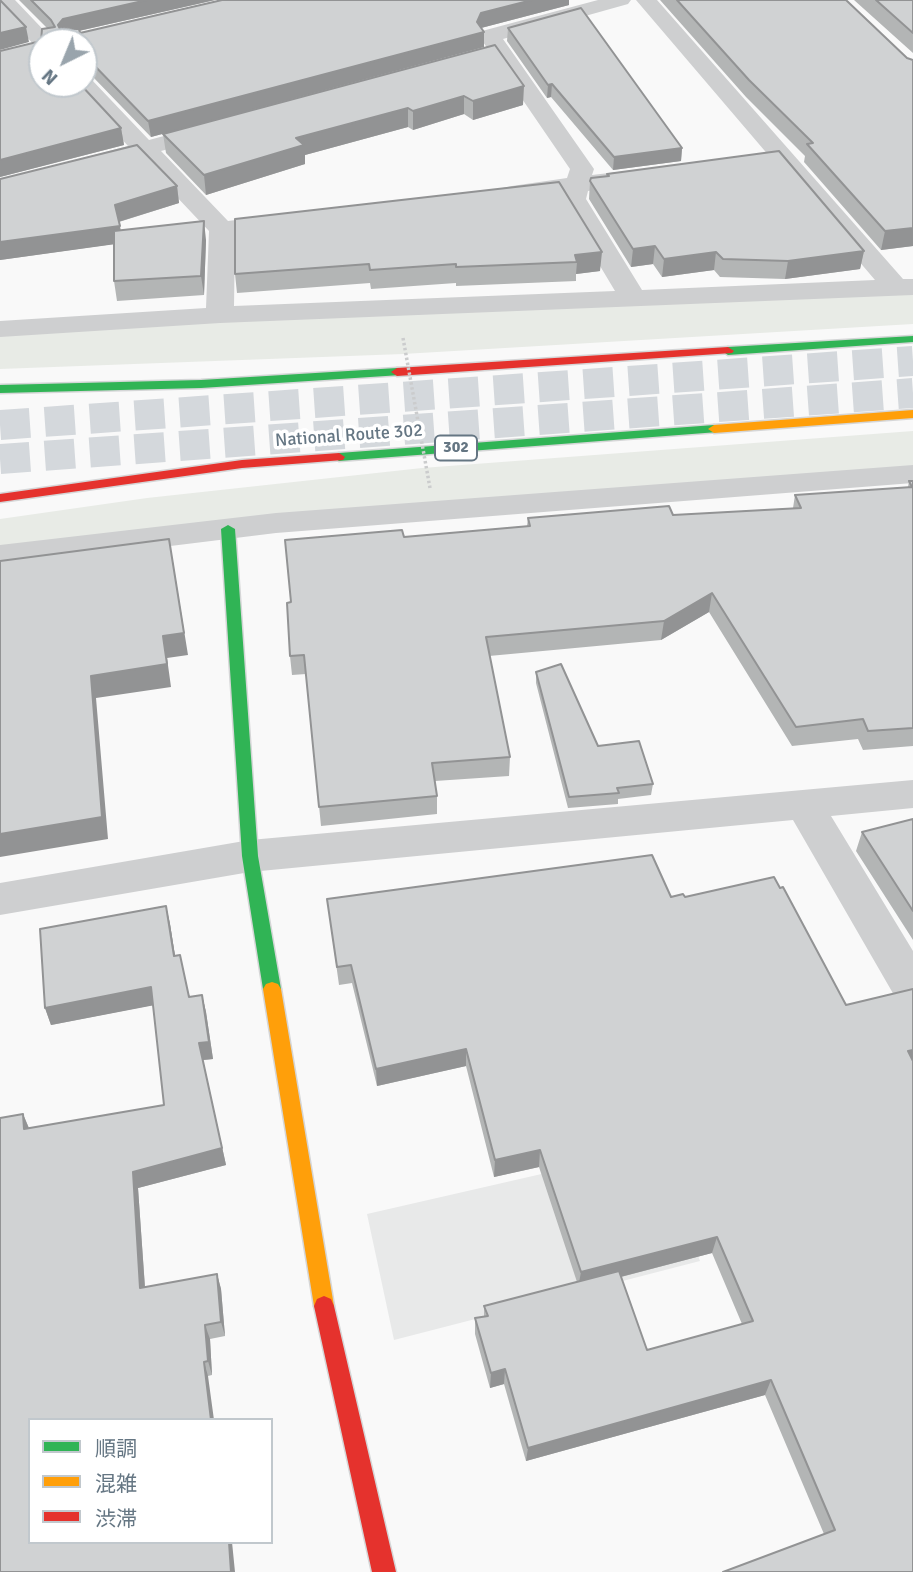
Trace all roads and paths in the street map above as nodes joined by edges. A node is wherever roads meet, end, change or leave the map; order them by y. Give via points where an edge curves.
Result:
1 (4, 0) edge
2 (621, 0) edge
3 (646, 0) edge
4 (31, 28) edge
5 (502, 52) junction
6 (475, 59) edge
7 (96, 98) edge
8 (237, 124) edge
9 (144, 149) junction
10 (784, 158) junction
11 (759, 161) edge
12 (670, 173) edge
13 (576, 185) junction
14 (0, 188) edge
15 (494, 195) edge
16 (303, 220) edge
17 (222, 230) junction
18 (905, 288) edge
19 (633, 298) junction
20 (220, 315) junction
21 (0, 329) edge
22 (403, 338) dead end
23 (913, 340) edge
24 (0, 389) edge
25 (913, 414) edge
26 (913, 474) edge
27 (430, 488) dead end
28 (0, 498) edge
29 (228, 529) junction
30 (0, 556) edge
31 (913, 794) edge
32 (804, 804) junction
33 (250, 856) junction
34 (0, 899) edge
35 (913, 989) edge
36 (384, 1572) edge

1 - 4 street
2 - 5 street via 490,36
3 - 10 street
5 - 6 street
5 - 13 street via 582,169
7 - 9 street
8 - 9 street
9 - 14 street
9 - 17 street
10 - 11 street
10 - 18 street
12 - 13 street
13 - 15 street
13 - 19 street via 573,199
16 - 17 street
17 - 20 street
18 - 19 street
19 - 20 street
20 - 21 street
22 - 27 path, bridge
23 - 24 main road via 201,384
25 - 28 main road, National Route 302 / 302 via 243,464
26 - 29 street
29 - 30 street
29 - 33 main road
31 - 32 street
32 - 33 street
32 - 35 street
33 - 34 street
33 - 36 main road via 322,1297

